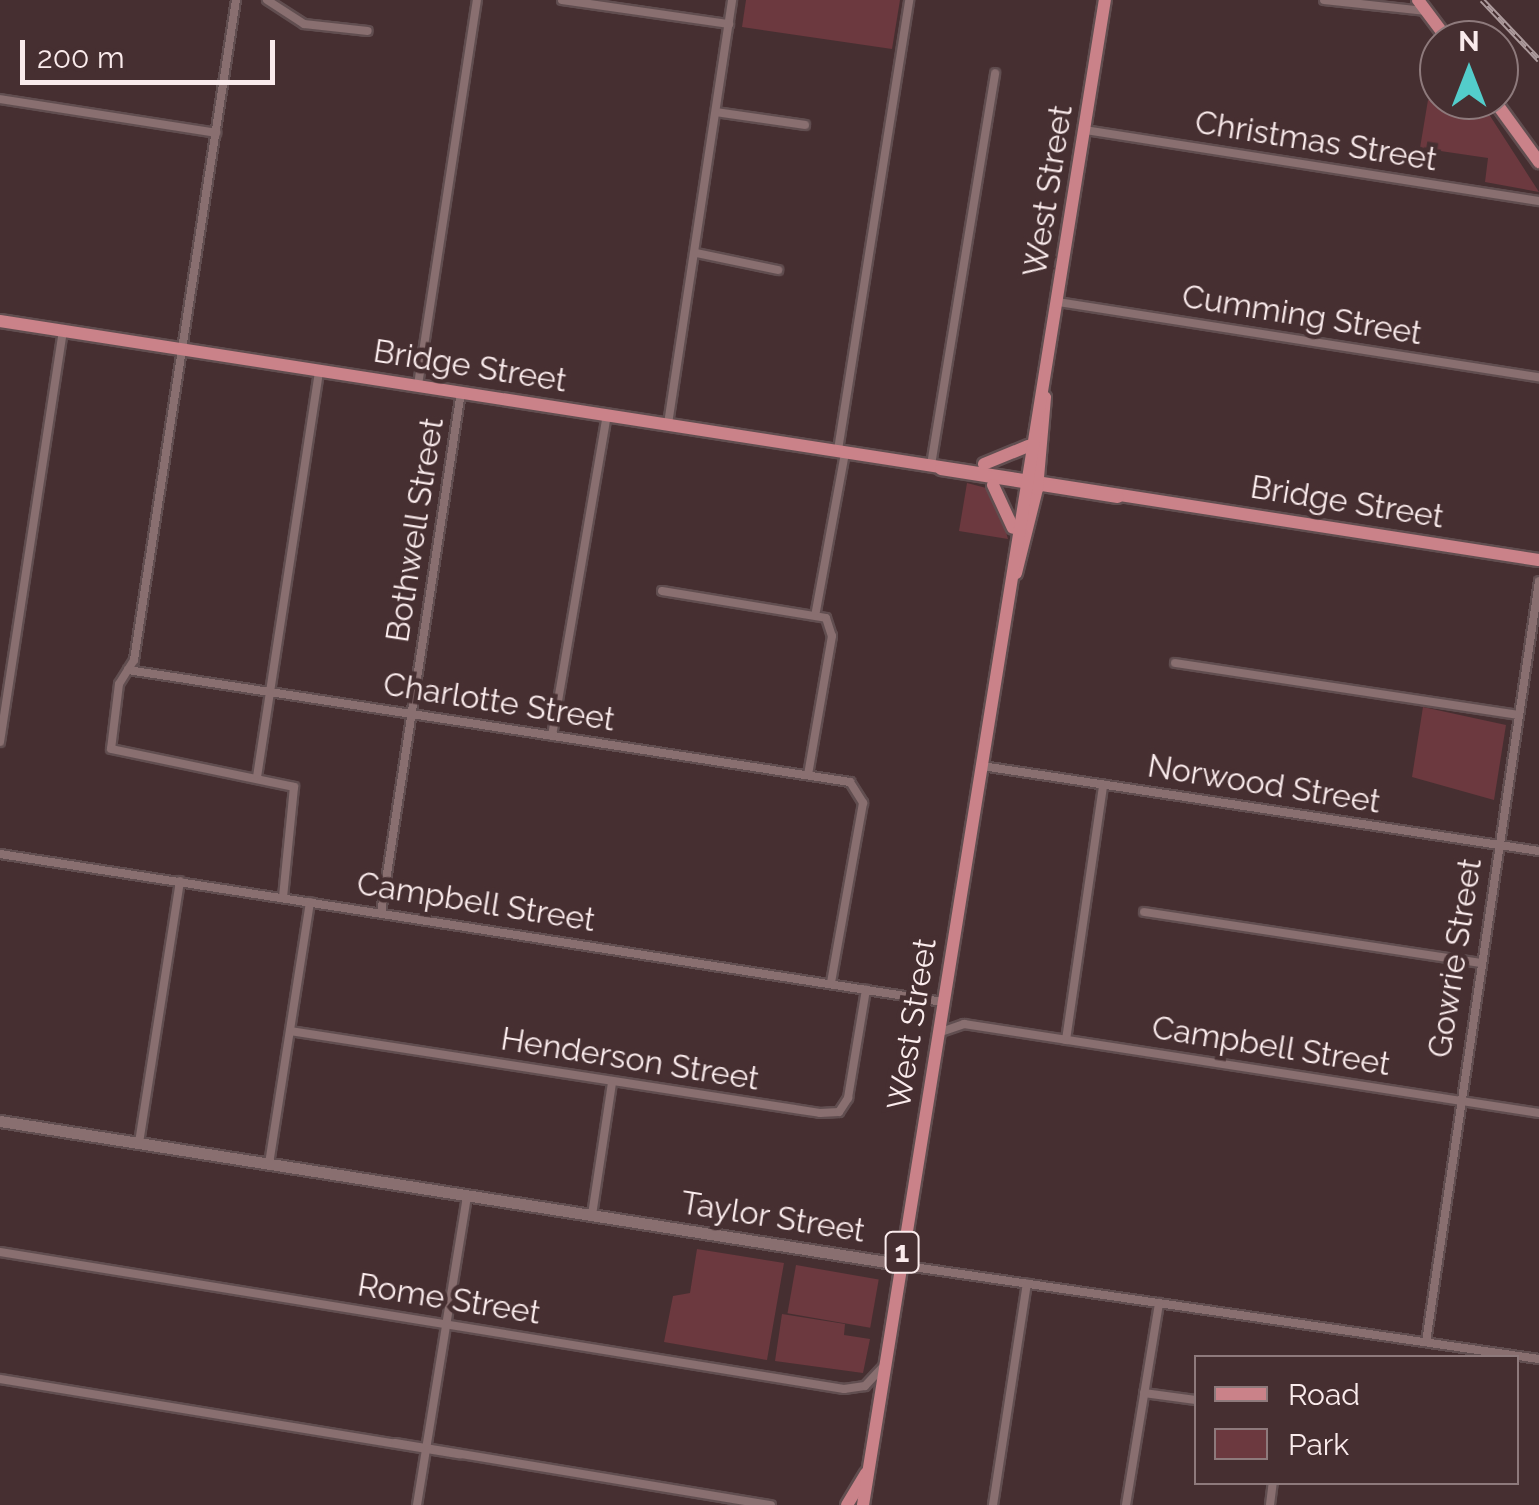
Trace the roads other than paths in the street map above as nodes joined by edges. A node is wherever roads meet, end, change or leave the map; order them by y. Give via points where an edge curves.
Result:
1 (236, 0) edge
2 (267, 0) edge
3 (477, 0) edge
4 (562, 0) edge
5 (732, 0) edge
6 (909, 0) edge
7 (1106, 0) edge
8 (1324, 0) edge
9 (585, 2) edge
10 (1422, 6) edge
11 (729, 24) junction
12 (368, 31) dead end
13 (995, 73) dead end
14 (0, 99) edge
15 (716, 112) junction
16 (1509, 120) edge
17 (805, 124) dead end
18 (1085, 130) junction
19 (216, 133) junction
20 (1539, 162) edge
21 (1539, 201) edge
22 (696, 254) junction
23 (778, 270) dead end
24 (1058, 302) junction
25 (0, 321) edge
26 (63, 332) junction
27 (184, 349) junction
28 (319, 370) junction
29 (1539, 377) edge
30 (418, 386) junction
31 (1044, 390) junction
32 (462, 392) junction
33 (607, 415) junction
34 (668, 424) junction
35 (1030, 444) junction
36 (841, 451) junction
37 (957, 464) junction
38 (932, 465) junction
39 (988, 482) junction
40 (1031, 482) junction
41 (1013, 550) junction
42 (1539, 560) edge
43 (1539, 581) edge
44 (1011, 586) junction
45 (662, 591) dead end
46 (816, 611) junction
47 (1174, 663) dead end
48 (128, 670) junction
49 (270, 692) junction
50 (412, 714) junction
51 (2, 715) edge
52 (1518, 716) junction
53 (552, 736) junction
54 (0, 742) edge
55 (982, 766) junction
56 (808, 776) junction
57 (256, 777) junction
58 (1102, 784) junction
59 (1498, 845) junction
60 (1539, 851) edge
61 (0, 854) edge
62 (180, 881) junction
63 (283, 897) junction
64 (310, 902) junction
65 (1144, 912) dead end
66 (381, 913) junction
67 (1480, 963) junction
68 (830, 983) junction
69 (866, 990) junction
70 (943, 1002) junction
71 (290, 1031) junction
72 (938, 1033) junction
73 (1066, 1040) junction
74 (612, 1082) junction
75 (1459, 1100) junction
76 (1539, 1112) edge
77 (0, 1121) edge
78 (139, 1143) junction
79 (269, 1164) junction
80 (468, 1195) junction
81 (592, 1215) junction
82 (0, 1252) edge
83 (899, 1264) junction
84 (1027, 1284) junction
85 (1159, 1303) junction
86 (446, 1324) junction
87 (1426, 1342) junction
88 (1512, 1355) edge
89 (882, 1368) junction
90 (0, 1379) edge
91 (1144, 1393) junction
92 (1194, 1400) edge
93 (426, 1448) junction
94 (867, 1471) junction
95 (417, 1505) edge
96 (771, 1505) edge
97 (847, 1505) edge
98 (863, 1505) edge
99 (993, 1505) edge
100 (1126, 1505) edge

1 - 19 street
2 - 12 street via 304,24
3 - 30 street
4 - 9 street
5 - 11 street
6 - 36 street
7 - 18 main road, West Street
8 - 10 street
9 - 11 street
11 - 15 street
13 - 38 street
14 - 19 street
15 - 17 street
15 - 22 street
16 - 20 main road
18 - 21 street, Christmas Street
18 - 24 main road, West Street
19 - 27 street
22 - 23 street
22 - 34 street
24 - 29 street, Cumming Street
24 - 31 main road, West Street
25 - 26 main road, Bridge Street
26 - 27 main road, Bridge Street
26 - 51 street
27 - 28 main road, Bridge Street
27 - 48 street
28 - 30 main road, Bridge Street
28 - 49 street
30 - 32 main road, Bridge Street
31 - 35 main road, West Street
31 - 40 main road, West Street
32 - 33 main road, Bridge Street
32 - 50 street, Bothwell Street
33 - 34 main road, Bridge Street
33 - 53 street
34 - 36 main road, Bridge Street
35 - 37 main road via 1012,460
35 - 40 main road, West Street
36 - 38 main road, Bridge Street
36 - 46 street
37 - 38 main road, Bridge Street
37 - 40 main road, Bridge Street
38 - 39 main road, Bridge Street
39 - 40 main road, Bridge Street
39 - 41 main road via 1007,498
40 - 41 main road, West Street
40 - 42 main road, Bridge Street
40 - 44 main road, West Street
41 - 44 main road, West Street
43 - 52 street, Gowrie Street
44 - 55 main road, West Street
45 - 46 street
46 - 56 street via 832,636
47 - 52 street
48 - 49 street, Charlotte Street
48 - 57 street via 111,749
49 - 50 street, Charlotte Street
49 - 57 street
50 - 53 street, Charlotte Street
50 - 66 street, Bothwell Street
51 - 54 street
52 - 59 street, Gowrie Street
53 - 56 street, Charlotte Street
55 - 58 street, Norwood Street
55 - 70 main road, West Street
56 - 68 street, Charlotte Street via 860,790
57 - 63 street via 294,787 298,800
58 - 59 street, Norwood Street
58 - 73 street
59 - 60 street, Norwood Street
59 - 67 street, Gowrie Street
61 - 62 street, Campbell Street
62 - 63 street, Campbell Street
62 - 78 street
63 - 64 street, Campbell Street
64 - 66 street, Campbell Street
64 - 71 street
65 - 67 street
66 - 68 street, Campbell Street
67 - 75 street, Gowrie Street
68 - 69 street, Campbell Street
69 - 70 street, Campbell Street
69 - 74 street, Henderson Street via 839,1112
70 - 72 main road, West Street
71 - 74 street, Henderson Street
71 - 79 street
72 - 73 street, Campbell Street via 970,1024
72 - 83 main road, West Street / 1
73 - 75 street, Campbell Street
74 - 81 street
75 - 76 street, Campbell Street
75 - 87 street, Gowrie Street
77 - 78 street, Taylor Street
78 - 79 street, Taylor Street
79 - 80 street, Taylor Street
80 - 81 street, Taylor Street
80 - 86 street
81 - 83 street, Taylor Street
82 - 86 street, Rome Street
83 - 84 street, Taylor Street
83 - 89 main road, West Street / 1
84 - 85 street, Taylor Street
84 - 99 street
85 - 87 street, Taylor Street
85 - 91 street
86 - 89 street, Rome Street via 838,1388 865,1386
86 - 93 street
87 - 88 street, Taylor Street
89 - 94 main road, West Street / 1
90 - 93 street
91 - 92 street
91 - 100 street
93 - 95 street
93 - 96 street
94 - 97 main road, West Street / 1
94 - 98 main road, West Street / 1

